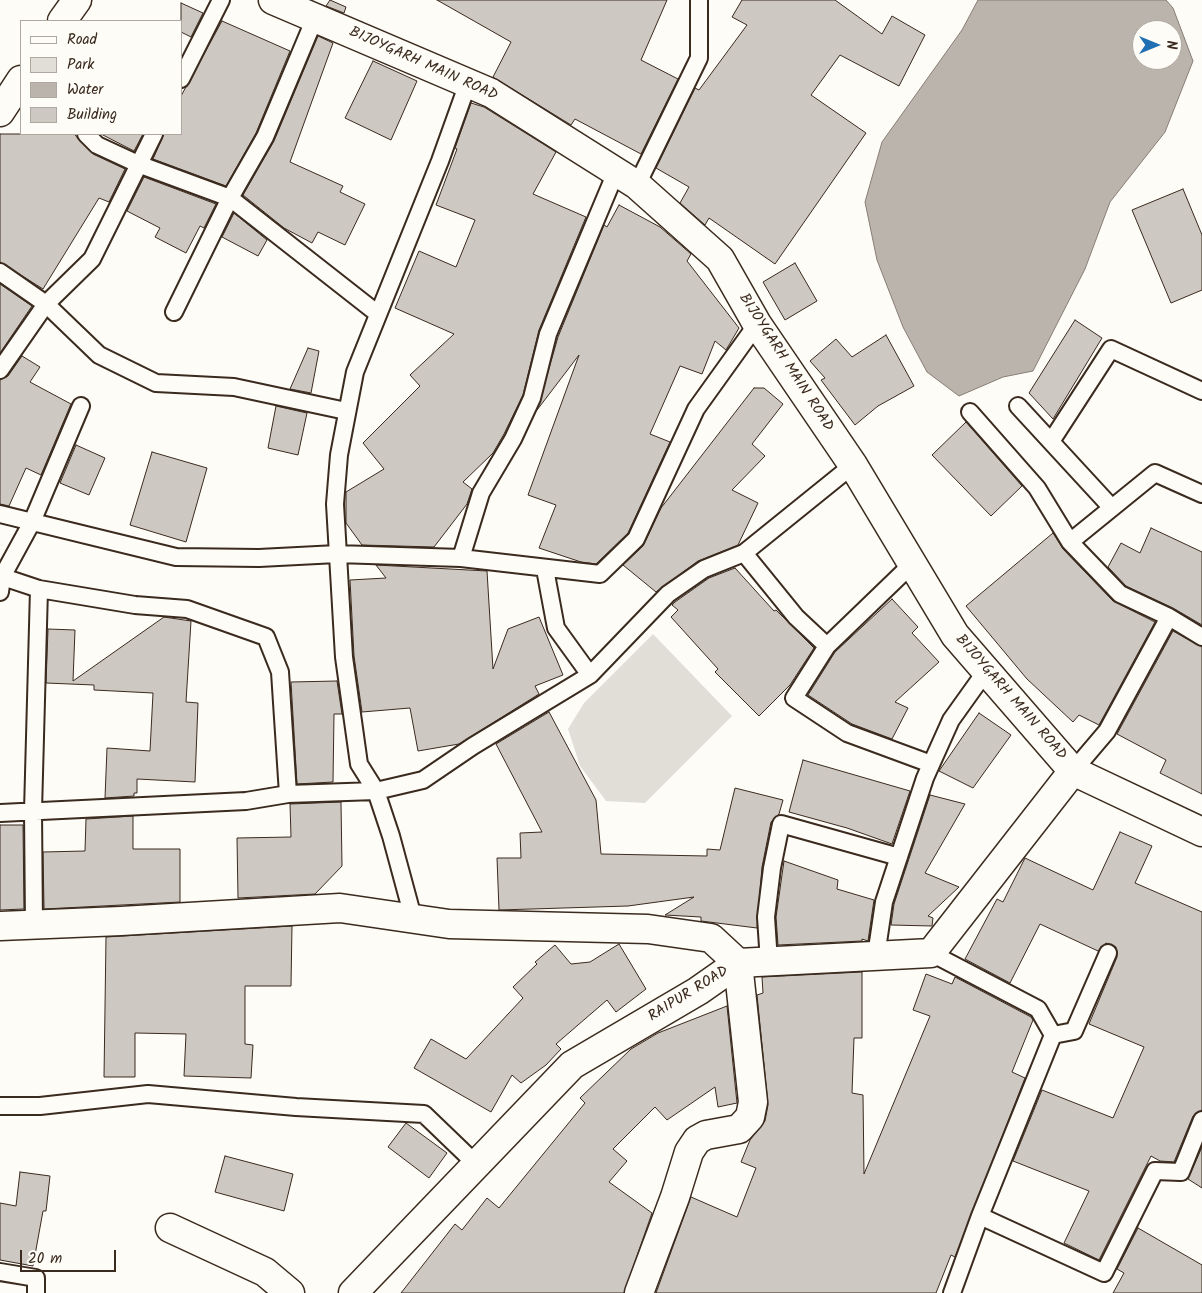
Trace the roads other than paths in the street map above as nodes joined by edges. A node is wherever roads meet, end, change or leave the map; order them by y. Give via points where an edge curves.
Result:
1 (221, 0) edge
2 (273, 0) edge
3 (699, 0) edge
4 (305, 9) edge
5 (182, 77) edge
6 (468, 83) junction
7 (87, 135) edge
8 (153, 135) edge
9 (138, 164) junction
10 (626, 178) junction
11 (230, 198) junction
12 (0, 272) edge
13 (46, 304) junction
14 (174, 312) dead end
15 (378, 314) junction
16 (757, 324) junction
17 (0, 370) edge
18 (1202, 391) edge
19 (81, 406) dead end
20 (1018, 406) dead end
21 (346, 411) junction
22 (970, 412) dead end
23 (1052, 440) junction
24 (853, 466) junction
25 (1202, 494) edge
26 (1112, 508) junction
27 (0, 514) edge
28 (32, 522) junction
29 (1070, 542) junction
30 (744, 553) junction
31 (337, 554) junction
32 (462, 558) junction
33 (911, 564) junction
34 (545, 568) junction
35 (1, 582) edge
36 (39, 589) junction
37 (1169, 617) junction
38 (1202, 637) edge
39 (827, 646) junction
40 (986, 671) junction
41 (590, 675) junction
42 (931, 764) junction
43 (1073, 771) junction
44 (376, 792) junction
45 (288, 794) junction
46 (33, 811) junction
47 (0, 814) edge
48 (1202, 832) edge
49 (899, 857) junction
50 (414, 921) junction
51 (34, 925) junction
52 (0, 926) edge
53 (1108, 953) dead end
54 (931, 954) junction
55 (876, 956) junction
56 (768, 962) junction
57 (738, 963) junction
58 (1053, 1035) junction
59 (0, 1106) edge
60 (1202, 1120) edge
61 (478, 1165) junction
62 (980, 1216) junction
63 (170, 1228) dead end
64 (0, 1272) edge
65 (36, 1293) edge
66 (290, 1293) edge
67 (353, 1293) edge
68 (640, 1293) edge
69 (952, 1293) edge

1 - 5 lane
2 - 4 street, BIJOYGARH MAIN ROAD
3 - 10 lane via 699,58
4 - 6 street, BIJOYGARH MAIN ROAD
4 - 11 lane via 265,137
6 - 10 street, BIJOYGARH MAIN ROAD via 491,93
6 - 15 lane
7 - 9 lane via 97,145
8 - 9 lane
9 - 11 lane
9 - 13 lane via 92,259
10 - 16 street, BIJOYGARH MAIN ROAD via 720,259
10 - 32 lane via 548,334 532,398 513,439 481,493
11 - 14 lane
11 - 15 lane
12 - 13 lane
13 - 17 lane
13 - 21 lane via 99,355 156,383 234,387
15 - 21 lane via 355,372
16 - 24 street, BIJOYGARH MAIN ROAD
16 - 34 lane via 696,410 636,539 600,574
18 - 23 lane via 1111,348
19 - 28 lane
20 - 23 lane
21 - 31 lane via 334,504
22 - 29 lane via 1037,488
23 - 26 lane
24 - 30 lane
24 - 33 street, BIJOYGARH MAIN ROAD
25 - 26 lane via 1155,473
26 - 29 lane
27 - 28 lane
28 - 31 lane via 176,557 259,558
28 - 35 lane
29 - 37 lane via 1120,594
30 - 39 lane via 796,617
30 - 41 lane via 704,568 668,594
31 - 32 lane
31 - 44 lane via 344,657 358,764
32 - 34 lane
33 - 39 lane
33 - 40 street, BIJOYGARH MAIN ROAD via 955,635
34 - 41 lane via 556,628
35 - 36 lane
36 - 45 lane via 135,605 187,609 266,637 280,672
36 - 46 lane
37 - 38 lane
37 - 43 lane via 1107,731
39 - 42 lane via 794,698 847,734
40 - 42 lane via 952,720
40 - 43 street, BIJOYGARH MAIN ROAD
41 - 44 lane via 422,780
42 - 49 lane
43 - 48 street, BIJOYGARH MAIN ROAD
43 - 54 street
44 - 45 lane
44 - 50 lane
45 - 46 lane via 246,801
46 - 47 lane
46 - 51 lane
49 - 55 lane via 884,902
49 - 56 lane via 781,824 766,917
50 - 51 street via 340,908
50 - 57 street via 648,929 711,938
51 - 52 street
53 - 58 lane via 1074,1031
54 - 55 street, RAIPUR ROAD
54 - 58 lane via 1038,1009
55 - 56 street, RAIPUR ROAD
56 - 57 street, RAIPUR ROAD
57 - 61 street, RAIPUR ROAD via 698,991 572,1065
57 - 68 street via 752,1102 750,1118 739,1129 706,1135 697,1140 689,1152
58 - 62 lane
59 - 61 lane via 40,1106 148,1094 424,1114
60 - 62 lane via 1181,1172 1155,1171 1104,1273
61 - 67 street, RAIPUR ROAD
62 - 69 lane
63 - 66 street via 265,1272
64 - 65 lane via 36,1278

